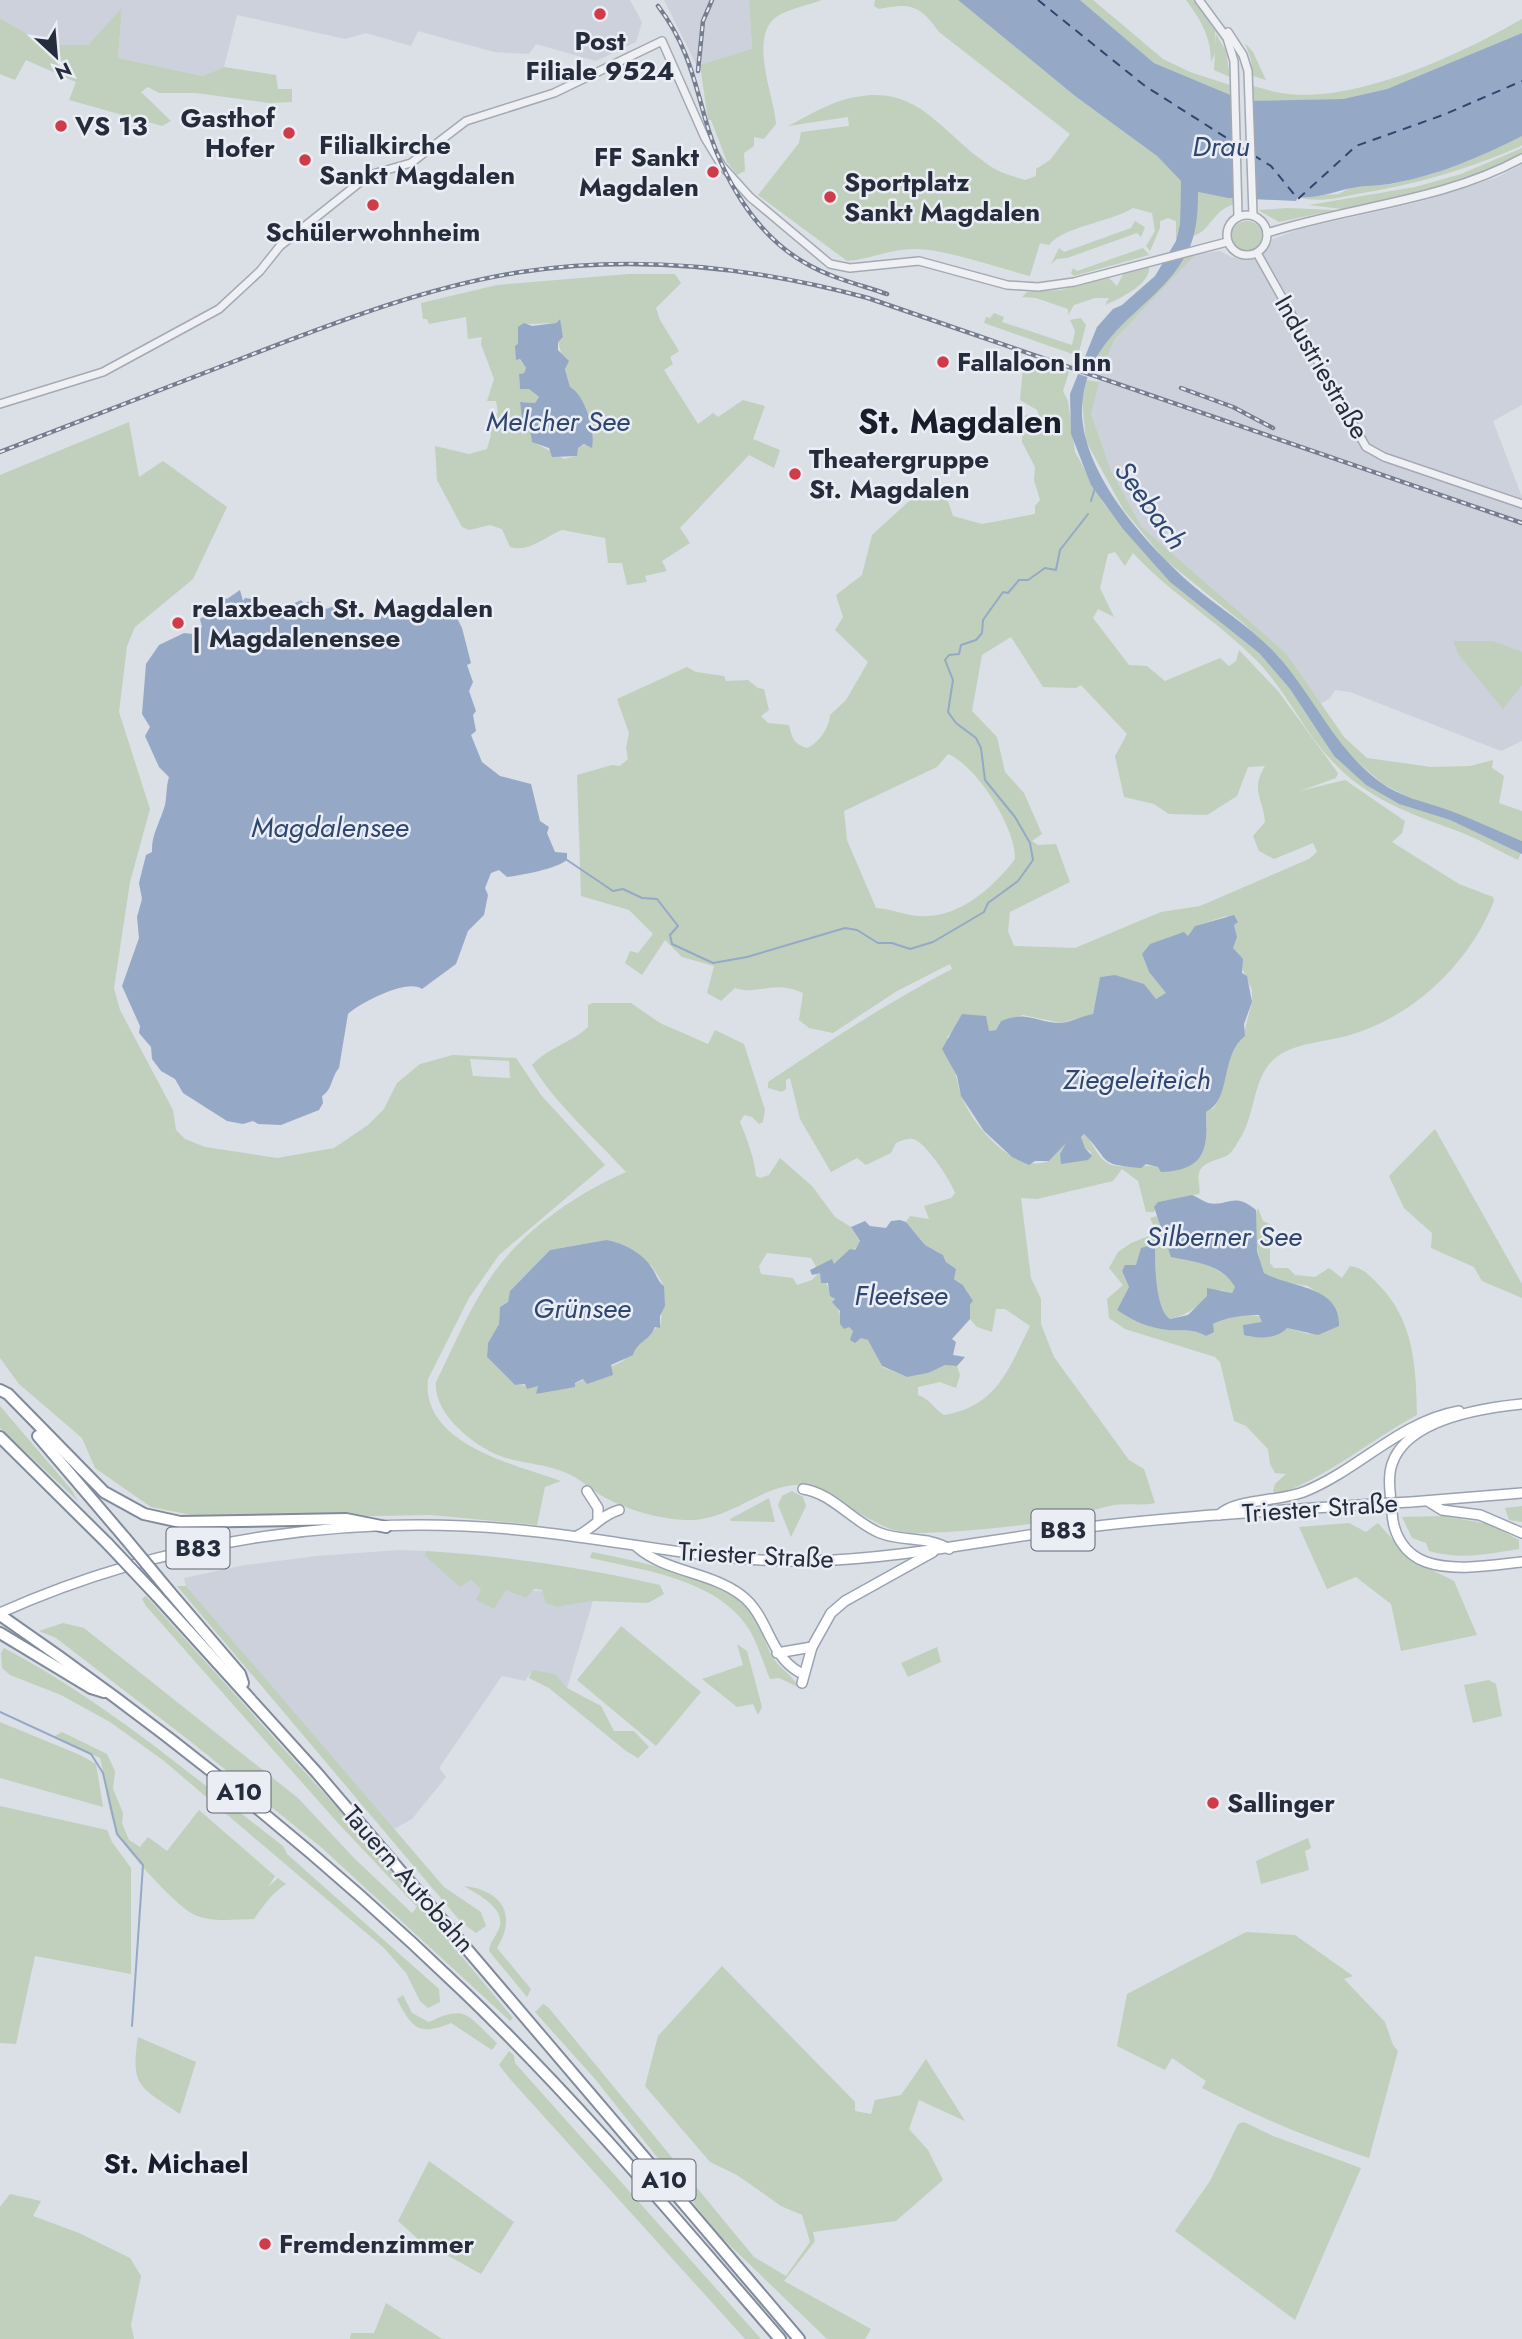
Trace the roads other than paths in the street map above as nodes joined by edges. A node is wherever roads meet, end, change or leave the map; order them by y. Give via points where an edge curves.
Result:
1 (1199, 0) edge
2 (1204, 7) junction
3 (1522, 158) edge
4 (1253, 213) junction
5 (1239, 214) junction
6 (1267, 233) junction
7 (1227, 242) junction
8 (1257, 253) junction
9 (0, 404) edge
10 (1522, 504) edge
11 (0, 1391) edge
12 (1522, 1404) edge
13 (1475, 1410) junction
14 (0, 1437) edge
15 (803, 1489) dead end
16 (587, 1491) dead end
17 (1522, 1493) edge
18 (1429, 1502) junction
19 (619, 1510) dead end
20 (1219, 1515) junction
21 (598, 1521) junction
22 (386, 1527) junction
23 (1522, 1533) edge
24 (577, 1536) junction
25 (636, 1546) junction
26 (949, 1549) junction
27 (934, 1551) junction
28 (1522, 1562) edge
29 (0, 1614) edge
30 (0, 1633) edge
31 (812, 1647) junction
32 (777, 1653) junction
33 (799, 1672) dead end
34 (802, 1683) dead end
35 (246, 1692) junction
36 (115, 1696) junction
37 (780, 2339) edge
38 (799, 2339) edge

1 - 2 street
2 - 4 street via 1235,42 1248,71
2 - 5 street via 1229,42 1235,72
3 - 6 street via 1492,174 1422,197
4 - 5 street
4 - 6 street
5 - 7 street via 1227,228
6 - 8 street
7 - 8 street via 1236,253
7 - 9 street via 1060,284 1015,286 919,261 842,267 822,259 750,197 722,166 662,41 554,93 466,121 411,163 369,175 280,246 219,309 103,372
8 - 10 street, Industriestraße via 1366,447
11 - 22 highway via 104,1492 144,1514 180,1522 346,1519
11 - 35 highway, bridge via 240,1674
12 - 13 main road
13 - 20 main road via 1442,1414 1411,1426 1305,1492 1227,1506
13 - 28 main road via 1418,1434 1394,1459 1390,1485 1395,1532 1410,1553 1435,1564
14 - 35 highway, Tauern Autobahn / A10, bridge
15 - 26 main road via 817,1492 882,1534 907,1541 937,1541
16 - 21 main road via 598,1508
17 - 18 main road, Triester Straße / B83
18 - 20 main road, Triester Straße / B83, bridge
18 - 23 main road via 1442,1510 1480,1515
19 - 21 main road
20 - 26 main road, Triester Straße / B83 via 1082,1528
21 - 24 main road
22 - 24 main road, Triester Straße / B83 via 484,1527
22 - 29 main road, Triester Straße / B83 via 271,1535 182,1552 70,1584
24 - 25 main road, Triester Straße / B83
25 - 27 main road, Triester Straße / B83 via 698,1555 811,1561
25 - 32 main road via 647,1556 740,1594 755,1608
26 - 27 main road, Triester Straße / B83
27 - 31 main road via 845,1601 831,1613
29 - 36 highway, Tauern Autobahn / A10
30 - 36 highway via 91,1688
31 - 32 main road
31 - 34 main road
32 - 33 main road
35 - 38 highway, Tauern Autobahn / A10
36 - 37 highway, Tauern Autobahn / A10 via 263,1811 358,1893 506,2033 632,2168

